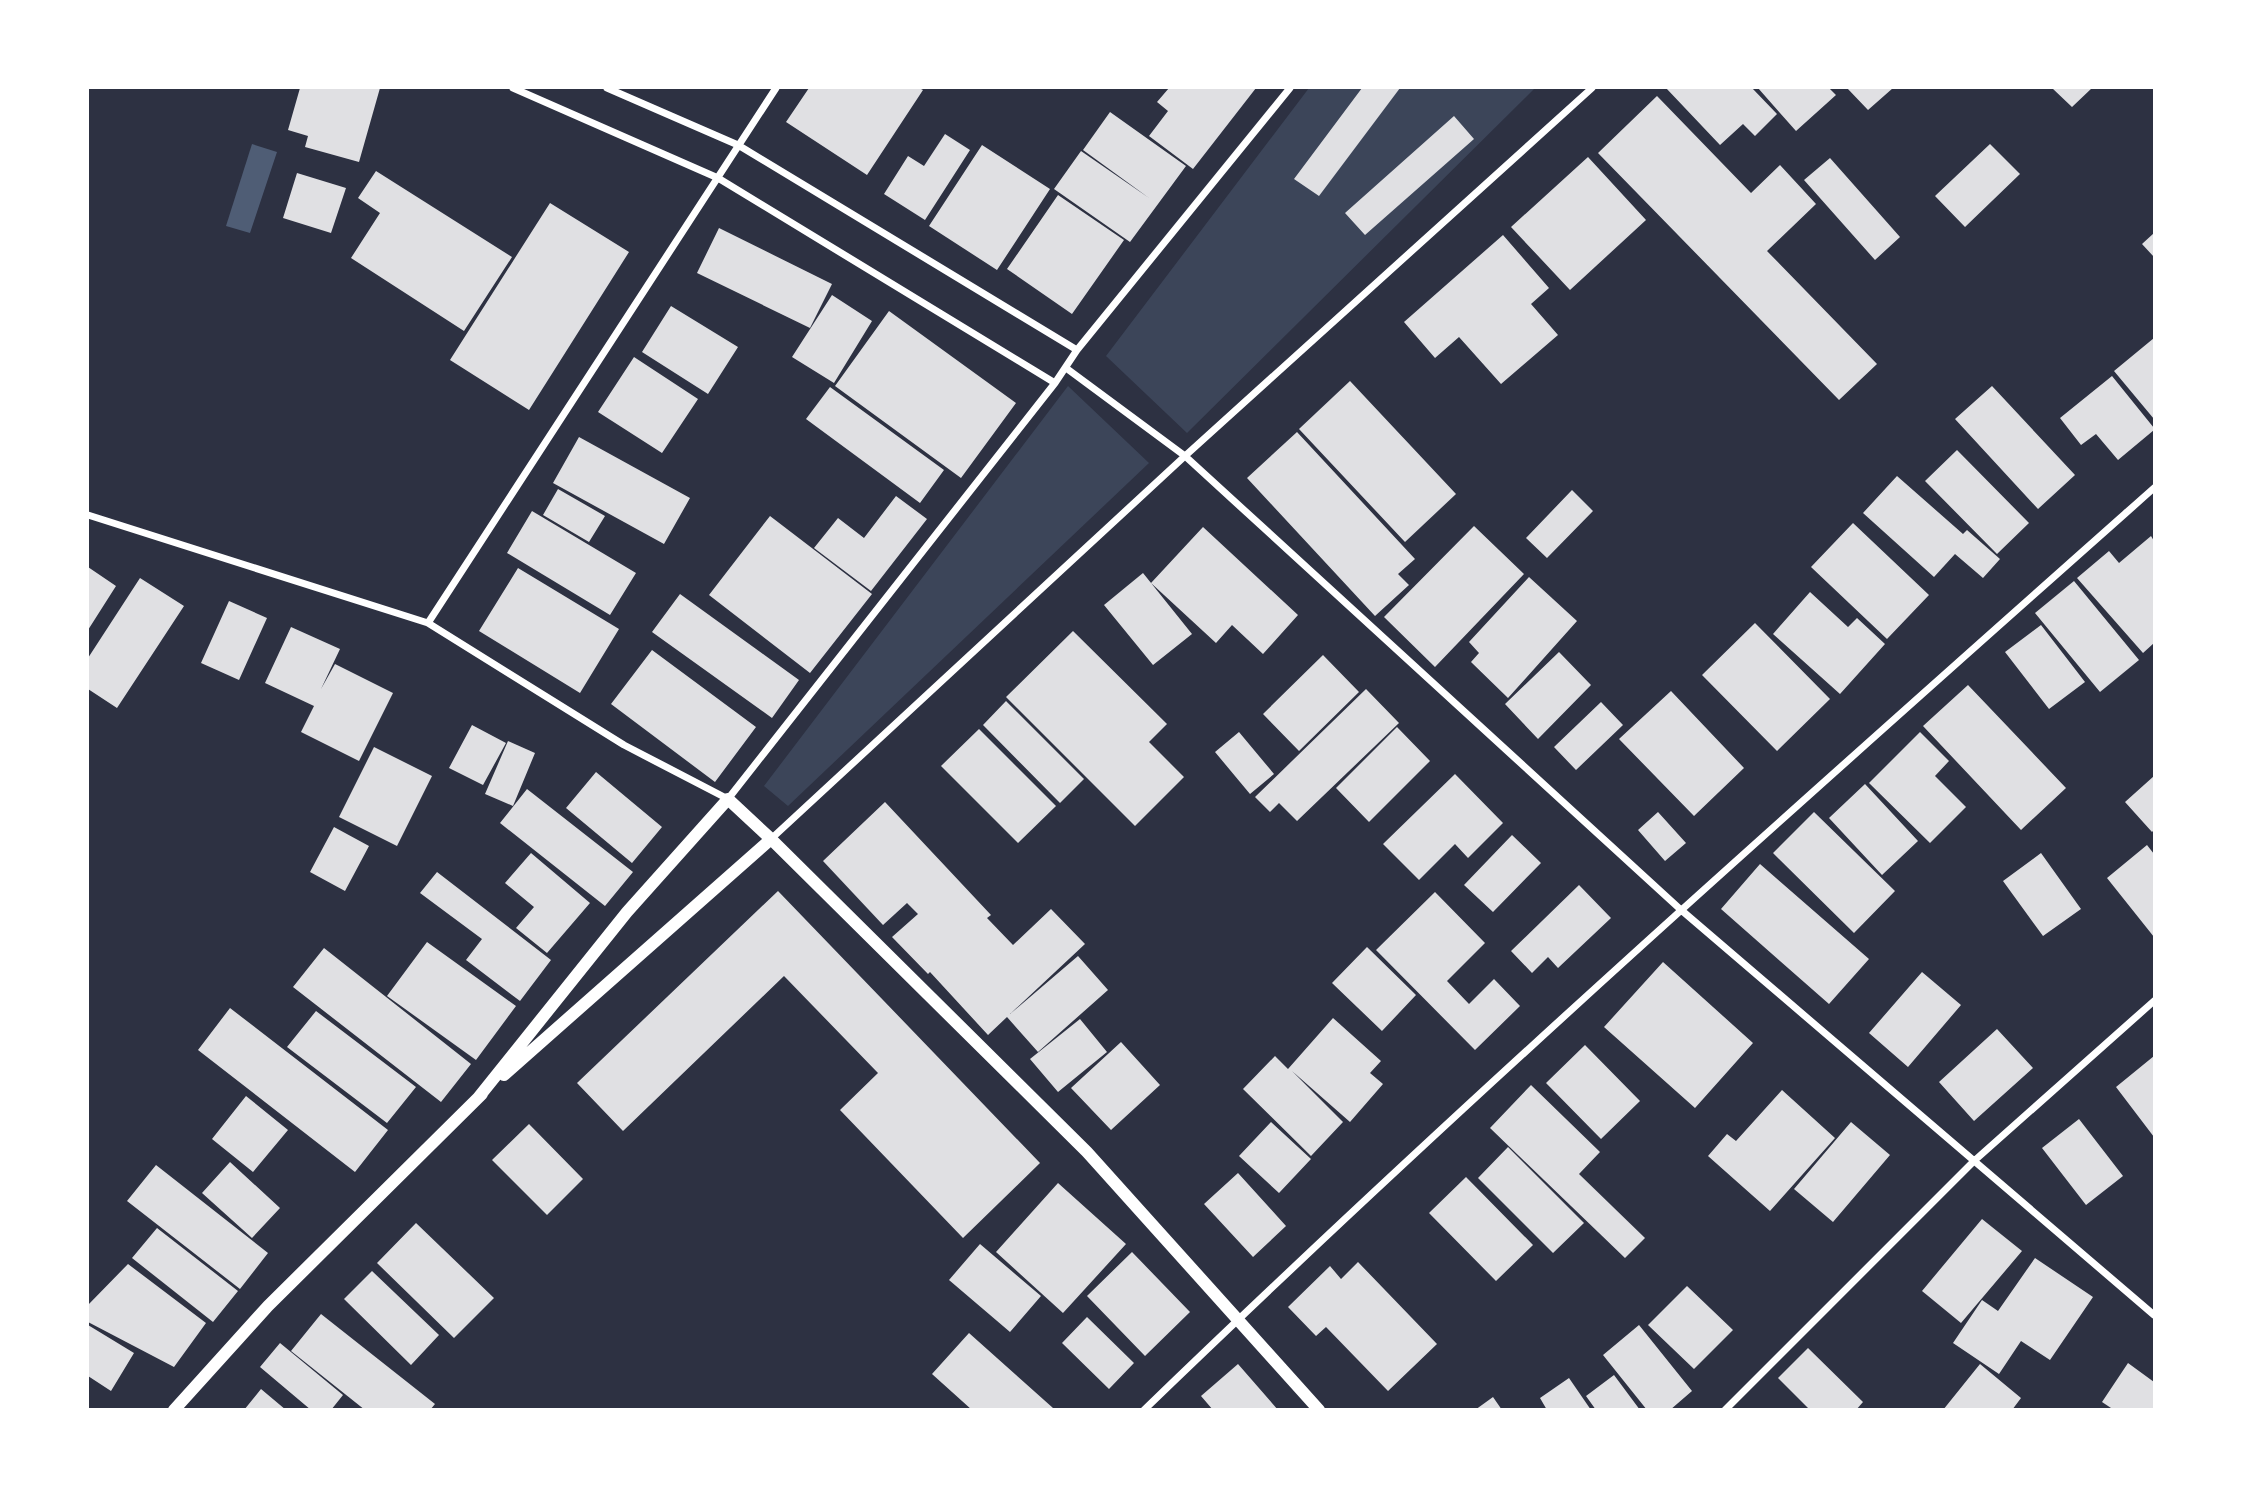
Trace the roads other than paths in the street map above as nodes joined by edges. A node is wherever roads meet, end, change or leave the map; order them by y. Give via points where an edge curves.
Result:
1 (513, 88) edge
2 (607, 88) edge
3 (776, 88) edge
4 (1290, 88) edge
5 (1592, 88) edge
6 (738, 145) junction
7 (718, 178) junction
8 (1077, 350) junction
9 (1066, 368) junction
10 (1055, 383) junction
11 (1185, 456) junction
12 (2154, 488) edge
13 (88, 515) edge
14 (428, 623) junction
15 (728, 799) junction
16 (771, 839) junction
17 (1680, 909) junction
18 (2154, 1001) edge
19 (478, 1098) junction
20 (1974, 1161) junction
21 (2154, 1315) edge
22 (1237, 1320) junction
23 (174, 1409) edge
24 (1144, 1409) edge
25 (1319, 1409) edge
26 (1725, 1409) edge

1 - 7 street
2 - 6 street
3 - 6 street
4 - 8 street
5 - 11 street
6 - 7 street
6 - 8 street
7 - 10 street
7 - 14 street
8 - 9 street
9 - 10 street
9 - 11 street
10 - 15 street
11 - 16 street
11 - 17 street
12 - 17 street
13 - 14 street
14 - 15 street via 624,745
15 - 16 street
15 - 19 street via 627,912
16 - 19 street
16 - 22 street via 1087,1152
17 - 20 street
17 - 22 street
18 - 20 street
19 - 23 street via 268,1306
20 - 21 street
20 - 26 street
22 - 24 street
22 - 25 street

